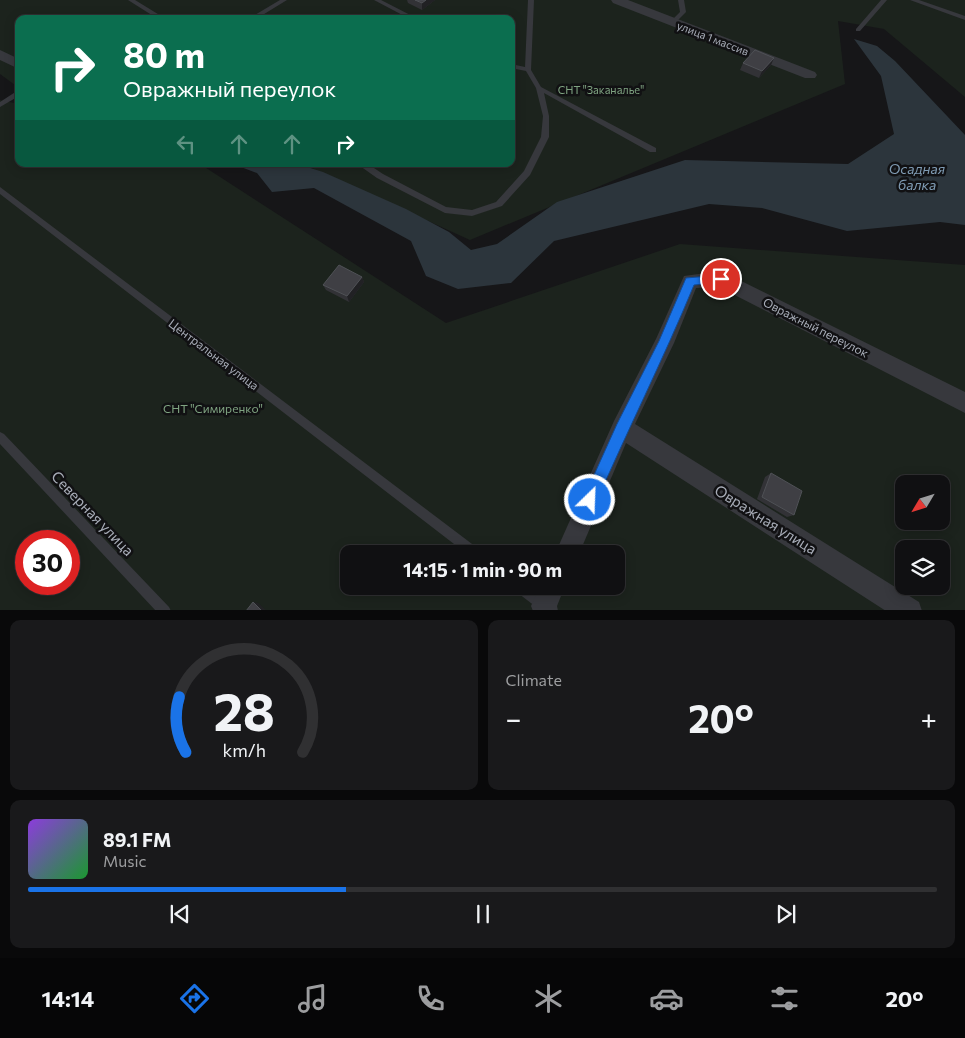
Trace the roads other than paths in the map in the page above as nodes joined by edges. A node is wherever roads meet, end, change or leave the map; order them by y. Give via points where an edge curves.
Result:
1 (131, 0) edge
2 (284, 0) edge
3 (377, 0) edge
4 (531, 0) edge
5 (617, 0) edge
6 (681, 0) edge
7 (884, 0) edge
8 (913, 0) edge
9 (157, 15) edge
10 (258, 15) edge
11 (407, 15) edge
12 (965, 18) edge
13 (673, 22) junction
14 (858, 30) dead end
15 (0, 54) edge
16 (15, 63) edge
17 (515, 67) edge
18 (528, 70) junction
19 (810, 75) dead end
20 (539, 88) junction
21 (15, 96) edge
22 (0, 105) edge
23 (653, 150) dead end
24 (367, 167) edge
25 (0, 190) edge
26 (965, 403) edge
27 (622, 428) junction
28 (0, 437) edge
29 (464, 545) edge
30 (571, 545) edge
31 (534, 595) edge
32 (548, 603) edge
33 (165, 610) edge
34 (910, 610) edge

1 - 9 lane
2 - 10 lane
3 - 11 lane
4 - 18 lane
5 - 13 street, улица 1 массив
6 - 13 lane via 683,12
7 - 14 lane
8 - 12 lane
13 - 19 street, улица 1 массив
15 - 16 street
17 - 18 lane
18 - 20 lane
20 - 23 lane
20 - 24 lane via 546,116 545,137 527,172 499,204 472,213 445,210
21 - 22 lane
25 - 29 lane, Центральная улица
26 - 27 street, Овражный переулок via 721,279 690,281
27 - 30 street, Овражный переулок
27 - 34 street, Овражная улица
28 - 33 lane, Северная улица
31 - 32 lane

